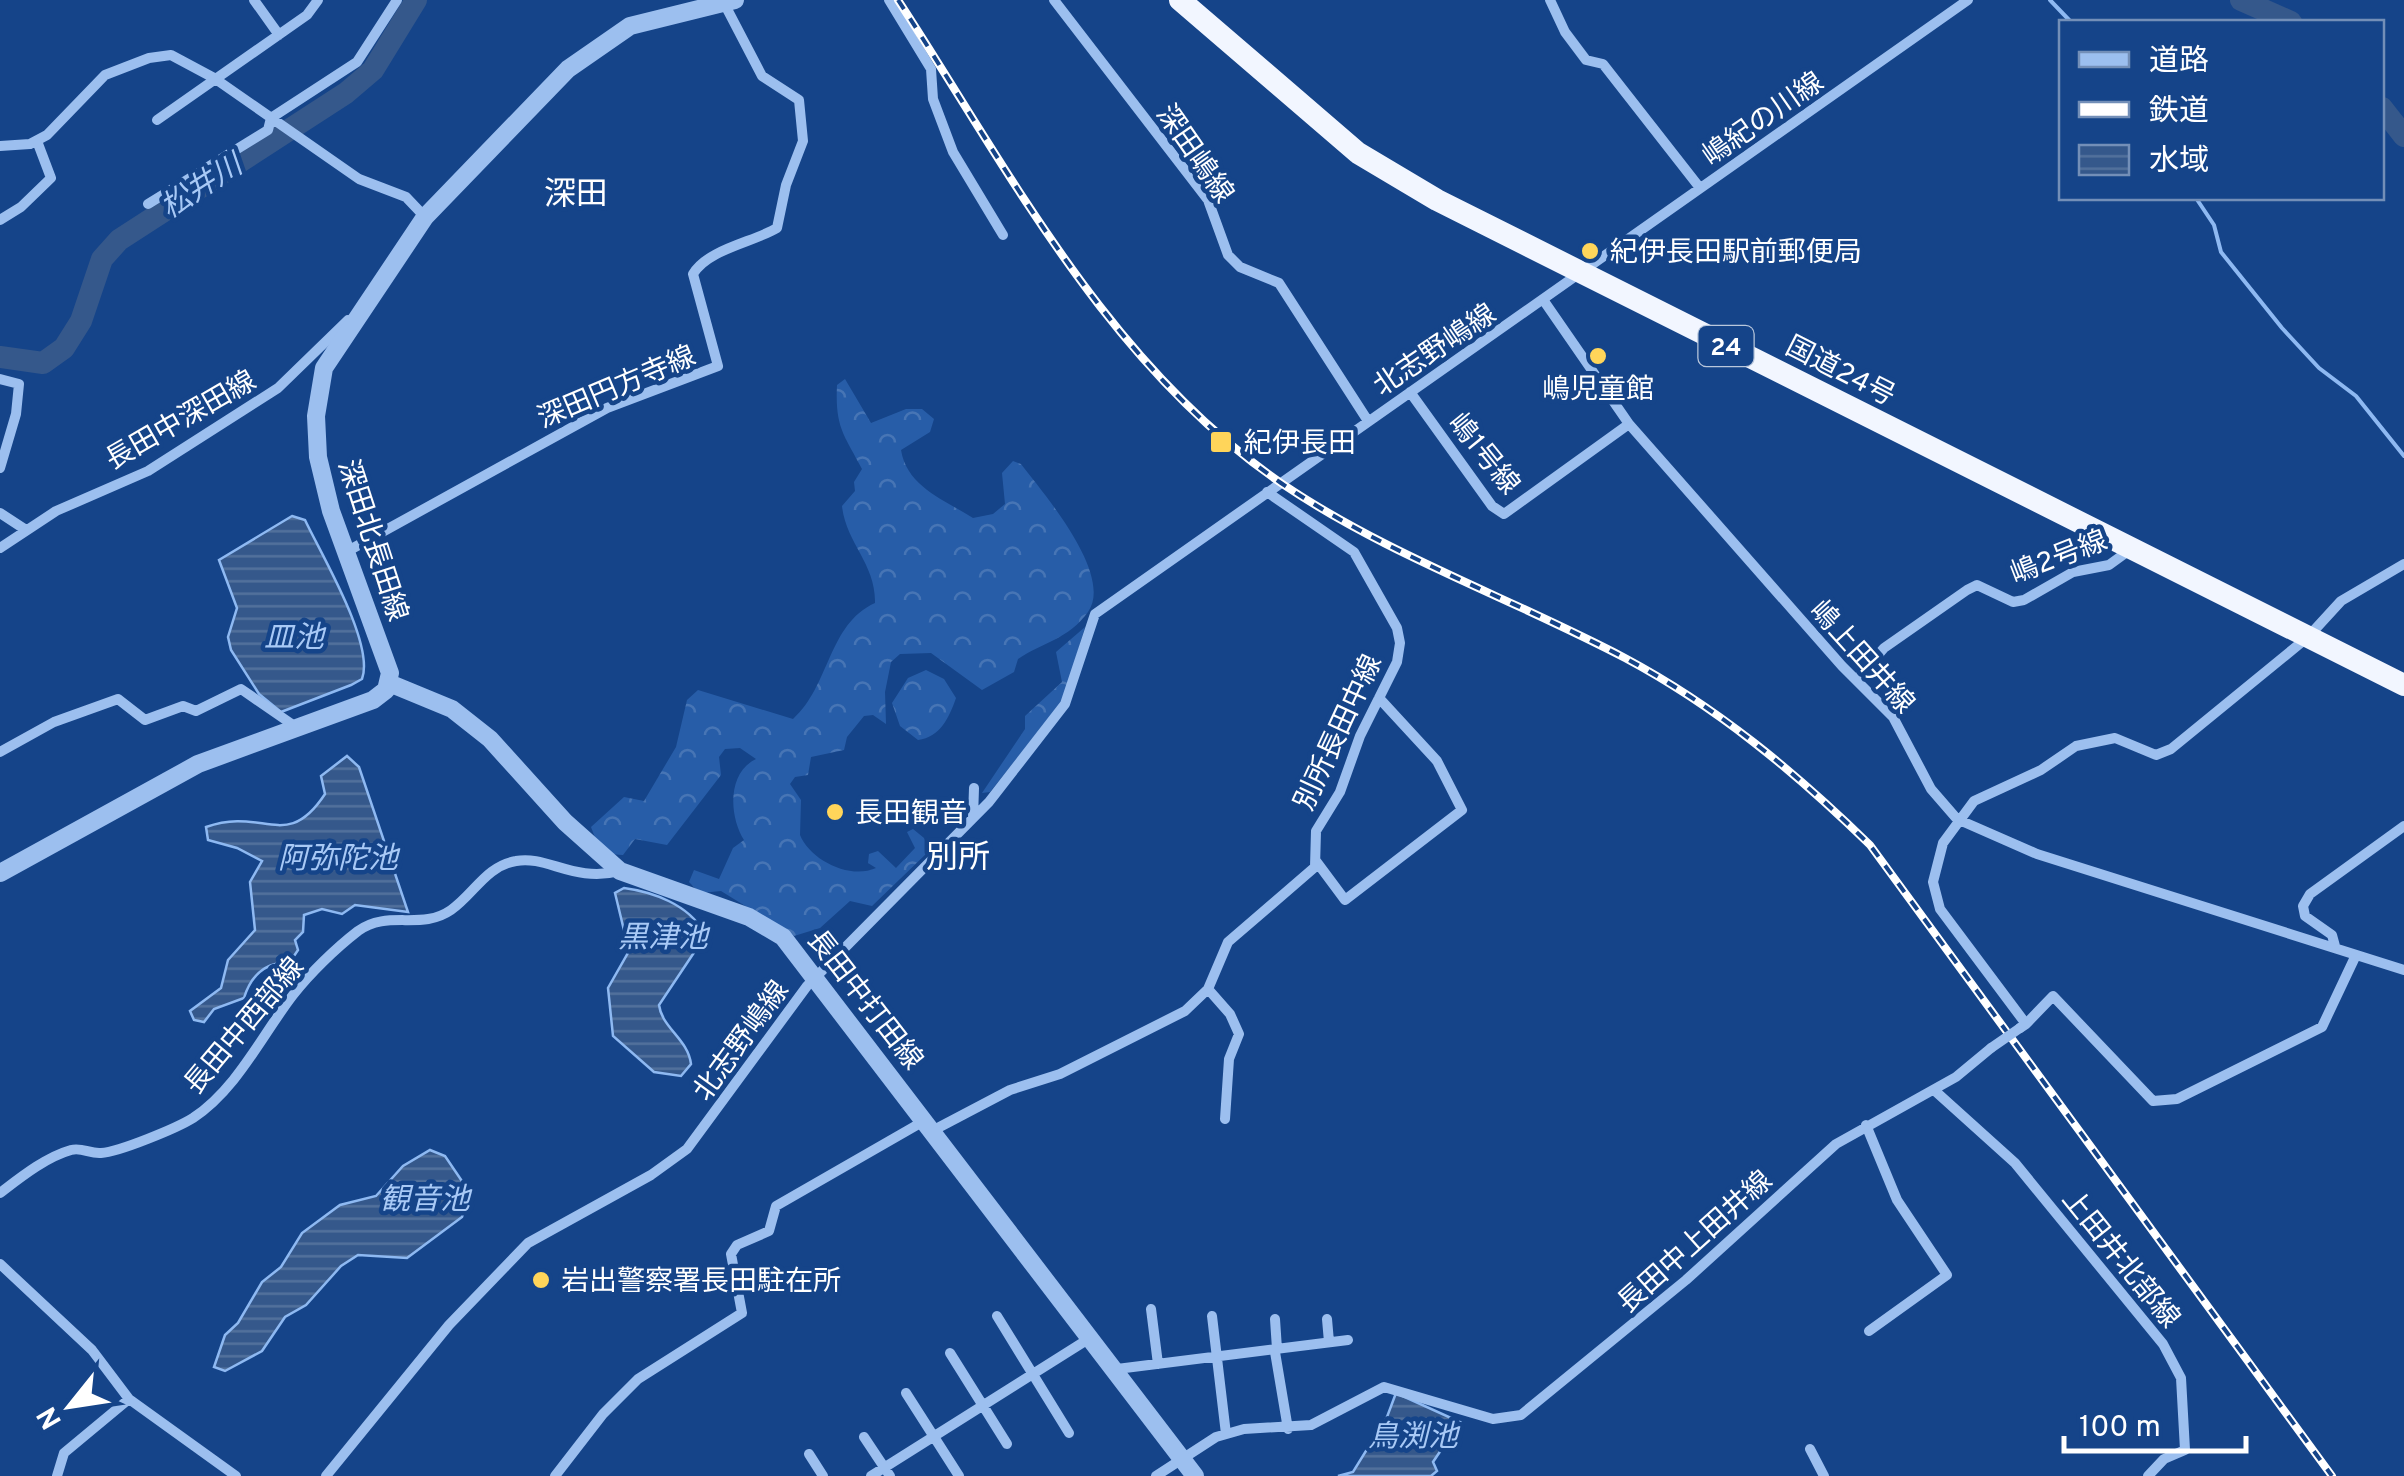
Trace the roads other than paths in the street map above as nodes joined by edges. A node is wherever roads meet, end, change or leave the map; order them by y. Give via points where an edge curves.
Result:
1 (254, 0) edge
2 (318, 0) edge
3 (397, 0) edge
4 (888, 0) edge
5 (1054, 0) edge
6 (1180, 0) edge
7 (1550, 0) edge
8 (1968, 0) edge
9 (730, 2) edge
10 (278, 35) junction
11 (214, 78) junction
12 (158, 120) dead end
13 (276, 122) junction
14 (37, 140) junction
15 (0, 146) edge
16 (1700, 188) junction
17 (148, 204) dead end
18 (425, 216) junction
19 (0, 220) edge
20 (1003, 235) dead end
21 (1582, 274) junction
22 (1544, 301) junction
23 (365, 306) junction
24 (0, 379) edge
25 (1410, 392) junction
26 (1368, 421) junction
27 (1630, 424) junction
28 (0, 468) edge
29 (1268, 492) junction
30 (0, 513) edge
31 (26, 530) junction
32 (0, 548) edge
33 (2132, 549) junction
34 (346, 552) junction
35 (2404, 564) edge
36 (2308, 636) junction
37 (1856, 679) junction
38 (389, 683) junction
39 (2404, 685) edge
40 (1379, 698) junction
41 (296, 727) junction
42 (0, 752) edge
43 (974, 788) dead end
44 (972, 819) junction
45 (1956, 820) junction
46 (2404, 826) edge
47 (1316, 861) junction
48 (620, 870) junction
49 (0, 872) edge
50 (2336, 946) junction
51 (2356, 955) junction
52 (2404, 970) edge
53 (816, 976) junction
54 (1208, 989) junction
55 (2023, 1026) junction
56 (1934, 1090) junction
57 (1225, 1119) dead end
58 (1866, 1125) junction
59 (928, 1126) junction
60 (0, 1193) edge
61 (0, 1264) edge
62 (1151, 1309) dead end
63 (997, 1316) dead end
64 (1212, 1316) dead end
65 (1275, 1319) dead end
66 (1327, 1319) dead end
67 (1869, 1332) dead end
68 (1090, 1338) junction
69 (1348, 1340) dead end
70 (1329, 1342) junction
71 (1276, 1350) junction
72 (950, 1352) dead end
73 (1218, 1359) junction
74 (1158, 1364) junction
75 (1117, 1369) junction
76 (1033, 1375) junction
77 (906, 1393) dead end
78 (129, 1399) junction
79 (984, 1406) junction
80 (1288, 1429) junction
81 (1069, 1433) dead end
82 (1226, 1434) junction
83 (864, 1437) dead end
84 (934, 1437) junction
85 (1006, 1444) dead end
86 (1810, 1449) dead end
87 (809, 1454) dead end
88 (1184, 1459) junction
89 (887, 1472) edge
90 (56, 1476) edge
91 (236, 1476) edge
92 (326, 1476) edge
93 (555, 1476) edge
94 (823, 1476) edge
95 (871, 1476) edge
96 (959, 1476) edge
97 (1156, 1476) edge
98 (1196, 1476) edge
99 (1824, 1476) edge
100 (2148, 1476) edge

1 - 10 street
2 - 10 street
3 - 13 street via 357,62
4 - 20 street via 932,69 933,99 953,152
5 - 26 street, 深田嶋線 via 1208,200 1228,255 1279,283
6 - 21 highway, 国道24号 / 24 via 1358,153
7 - 16 street via 1586,60 1603,64
8 - 16 street, 嶋紀の川線
9 - 18 street, 深田北長田線 via 647,21 612,38 568,69
9 - 34 street, 深田円方寺線 via 762,76 800,100 803,142 778,228 738,241 693,274 718,366 607,408
10 - 11 street
11 - 12 street
11 - 13 street
11 - 14 street via 170,56 123,66
13 - 17 street
13 - 18 street via 359,180 406,197
14 - 15 street
14 - 19 street via 51,178
16 - 21 street, 嶋紀の川線
18 - 23 street, 深田北長田線
21 - 22 street, 北志野嶋線
21 - 33 highway, 国道24号 / 24
22 - 25 street, 北志野嶋線
22 - 27 street, 嶋上田井線
23 - 31 street, 長田中深田線 via 278,388 148,470
23 - 34 street, 深田北長田線 via 319,384 318,457
24 - 28 street via 19,384
25 - 26 street, 北志野嶋線
25 - 27 street, 嶋1号線 via 1504,514
26 - 29 street, 北志野嶋線
27 - 37 street, 嶋上田井線
29 - 40 street, 別所長田中線 via 1338,537 1372,582 1400,643
29 - 44 street, 北志野嶋線 via 1095,614 1066,704
30 - 31 street
31 - 32 street, 長田中深田線
33 - 36 highway, 国道24号 / 24
33 - 37 street, 嶋2号線 via 2024,600 2013,602 1978,585 1967,590 1884,648
34 - 38 street, 深田北長田線
35 - 36 street via 2341,601
36 - 39 highway, 国道24号 / 24
36 - 45 street via 2171,748 2156,755 2128,741 2093,739 1974,801
37 - 45 street, 嶋上田井線 via 1893,717 1931,789
38 - 41 street via 372,700
38 - 48 street, 長田中打田線 via 452,709 490,739 564,822
40 - 47 street, 別所長田中線 via 1312,841
40 - 47 street via 1437,761 1462,810 1345,900
41 - 42 street via 241,689 196,711 183,706 145,720 118,699 54,722
41 - 49 street via 198,764
43 - 44 street
44 - 53 street, 北志野嶋線
45 - 50 street via 2037,854
45 - 55 street via 1934,867 1940,909
46 - 50 street via 2310,894 2303,906
47 - 54 street via 1228,942
48 - 53 street, 長田中打田線 via 749,917 783,937
48 - 60 street, 長田中西部線 via 594,878 519,860 479,880 440,916 421,922 379,919 296,992 238,1072 190,1120 104,1153 64,1152
50 - 51 street
51 - 52 street
51 - 55 street, 長田中上田井線 via 2322,1027 2177,1099 2154,1101 2054,996
53 - 59 street, 長田中打田線
53 - 92 street, 北志野嶋線 via 687,1149 528,1243 449,1325
54 - 57 street via 1240,1034 1229,1059
54 - 59 street via 1186,1011 1143,1034
55 - 56 street, 長田中上田井線, bridge
56 - 58 street, 長田中上田井線
56 - 100 street, 上田井北部線 via 2015,1162 2175,1363 2185,1450
58 - 67 street via 1897,1200 1948,1275
58 - 80 street, 長田中上田井線 via 1520,1414 1492,1419 1384,1387 1335,1416
59 - 68 street, 長田中打田線
59 - 93 street via 776,1206 769,1231 731,1254 742,1313 638,1379
61 - 78 street via 92,1350
62 - 74 street
63 - 76 street
64 - 73 street
65 - 71 street
66 - 70 street
68 - 75 street, 長田中打田線
68 - 76 street
69 - 70 street
70 - 71 street
71 - 73 street
71 - 80 street
72 - 79 street
73 - 74 street
73 - 82 street
74 - 75 street
75 - 88 street, 長田中打田線
76 - 79 street
76 - 81 street
77 - 84 street
78 - 90 street via 64,1453
78 - 91 street
79 - 84 street
79 - 85 street
80 - 82 street, 長田中上田井線
82 - 88 street, 長田中上田井線
83 - 89 street
84 - 89 street
84 - 96 street
86 - 99 street
87 - 94 street
88 - 97 street, 長田中上田井線
88 - 98 street, 長田中打田線
89 - 95 street

